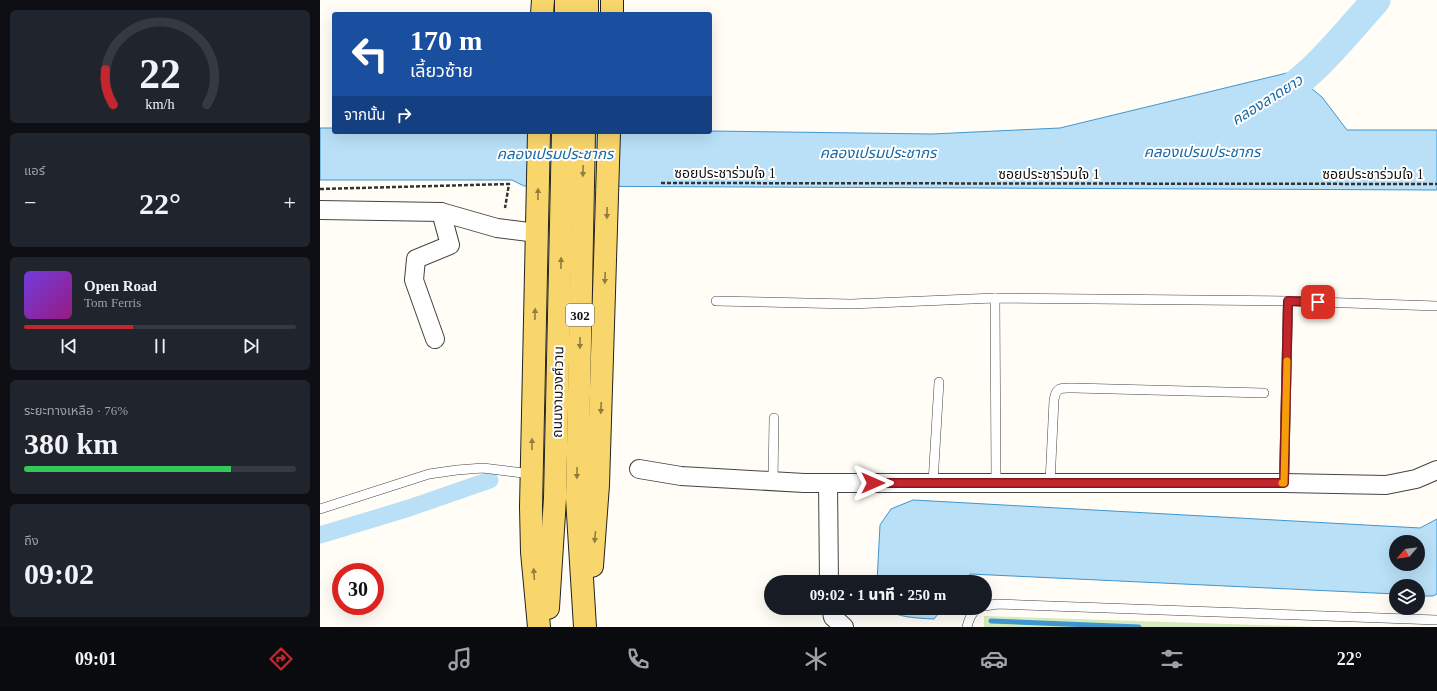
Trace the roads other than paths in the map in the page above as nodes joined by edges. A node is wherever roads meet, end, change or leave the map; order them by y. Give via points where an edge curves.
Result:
1 (543, 0) edge
2 (566, 0) edge
3 (587, 0) edge
4 (612, 0) edge
5 (542, 12) edge
6 (566, 12) edge
7 (587, 12) edge
8 (612, 12) edge
9 (539, 134) edge
10 (564, 134) edge
11 (584, 134) edge
12 (609, 134) edge
13 (320, 210) edge
14 (441, 212) junction
15 (537, 233) junction
16 (995, 298) junction
17 (716, 301) dead end
18 (1288, 301) junction
19 (1437, 306) edge
20 (435, 339) dead end
21 (938, 382) dead end
22 (1264, 394) dead end
23 (774, 418) dead end
24 (639, 469) dead end
25 (1437, 470) edge
26 (531, 474) junction
27 (773, 481) junction
28 (828, 483) junction
29 (933, 483) junction
30 (996, 483) junction
31 (1050, 483) junction
32 (1284, 483) junction
33 (320, 509) edge
34 (829, 575) edge
35 (992, 605) edge
36 (833, 615) edge
37 (972, 615) edge
38 (1437, 620) edge
39 (585, 626) edge
40 (539, 627) edge
41 (546, 627) edge
42 (844, 627) edge
43 (967, 627) edge

1 - 5 main road
2 - 6 main road
3 - 7 main road
4 - 8 main road
15 -> 9 main road
41 -> 10 main road, ถนนงามวงศ์วาน / 302 via 555,498
11 -> 39 main road, ถนนงามวงศ์วาน / 302 via 577,498
12 -> 39 main road via 598,485
13 - 14 street
14 - 15 street via 497,228
14 - 20 street via 450,245 416,259 414,280
26 -> 15 main road
16 - 17 lane via 851,304
16 - 18 lane
16 - 30 lane
18 - 19 lane
18 - 32 lane
21 - 29 lane
22 - 31 lane via 1058,389 1054,400
23 - 27 lane
24 - 27 street via 681,476
25 - 32 street via 1416,479 1386,485
26 - 33 lane via 483,468 429,474
40 -> 26 main road via 532,552
27 - 28 street
28 - 29 street
28 - 34 street
29 - 30 street
30 - 31 street
31 - 32 street
35 - 38 lane
36 - 42 street
37 - 43 lane

